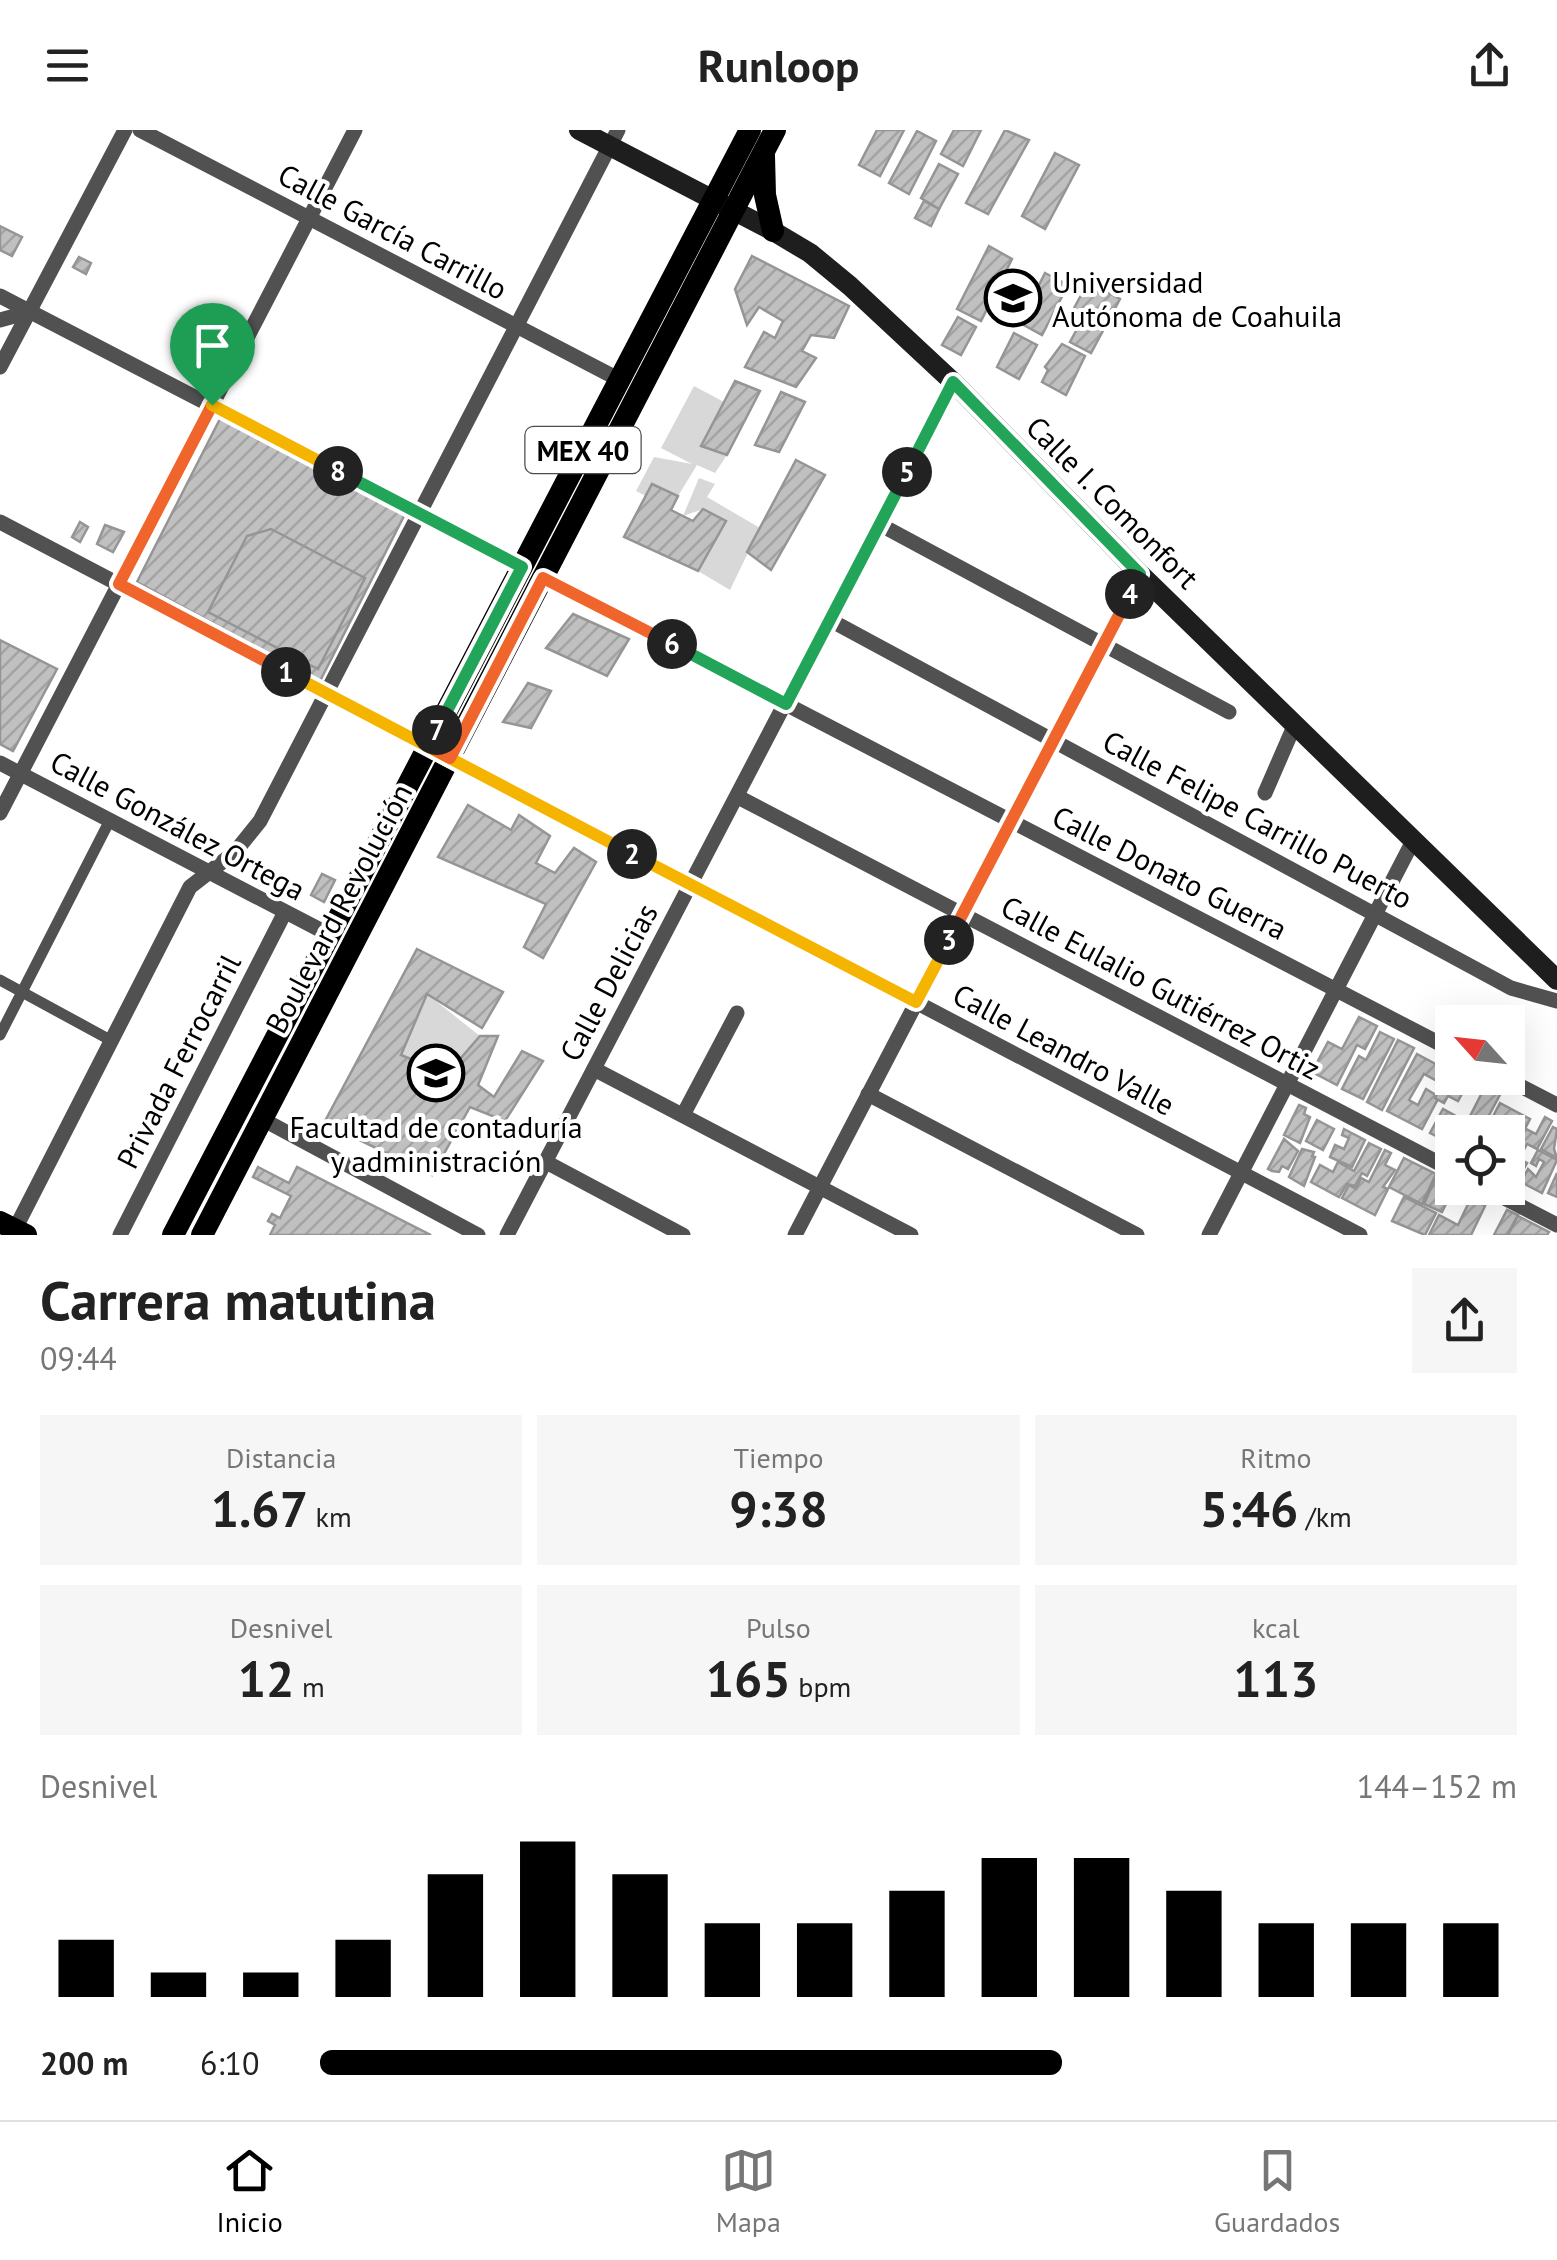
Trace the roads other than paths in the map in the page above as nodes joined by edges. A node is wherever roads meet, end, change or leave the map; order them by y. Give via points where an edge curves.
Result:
1 (125, 130) edge
2 (140, 130) edge
3 (355, 130) edge
4 (579, 130) edge
5 (750, 130) edge
6 (775, 130) edge
7 (614, 138) edge
8 (764, 152) junction
9 (724, 204) junction
10 (309, 218) junction
11 (773, 231) junction
12 (0, 296) edge
13 (30, 312) junction
14 (0, 320) edge
15 (516, 326) junction
16 (0, 368) edge
17 (620, 380) junction
18 (953, 382) junction
19 (212, 405) junction
20 (418, 514) junction
21 (0, 522) edge
22 (880, 524) junction
23 (532, 573) junction
24 (1140, 574) junction
25 (119, 584) junction
26 (830, 620) junction
27 (1103, 644) junction
28 (326, 693) junction
29 (786, 704) junction
30 (1229, 712) dead end
31 (1295, 724) junction
32 (1054, 740) junction
33 (428, 746) junction
34 (450, 758) junction
35 (0, 763) edge
36 (20, 774) junction
37 (1264, 793) dead end
38 (738, 797) junction
39 (0, 813) edge
40 (110, 820) junction
41 (1011, 821) junction
42 (1413, 840) junction
43 (208, 872) junction
44 (690, 884) junction
45 (285, 912) junction
46 (962, 914) junction
47 (1375, 914) junction
48 (330, 935) junction
49 (0, 980) edge
50 (1557, 980) edge
51 (1336, 989) junction
52 (22, 992) junction
53 (1557, 1000) edge
54 (916, 1002) junction
55 (736, 1013) dead end
56 (0, 1035) edge
57 (112, 1041) junction
58 (1435, 1041) edge
59 (594, 1068) junction
60 (1287, 1084) junction
61 (1525, 1088) edge
62 (868, 1094) junction
63 (1557, 1105) edge
64 (683, 1115) junction
65 (262, 1119) junction
66 (1435, 1161) edge
67 (546, 1162) junction
68 (1241, 1173) junction
69 (820, 1187) junction
70 (1519, 1205) edge
71 (1557, 1225) edge
72 (13, 1230) edge
73 (120, 1235) edge
74 (173, 1235) edge
75 (202, 1235) edge
76 (478, 1235) edge
77 (507, 1235) edge
78 (683, 1235) edge
79 (794, 1235) edge
80 (911, 1235) edge
81 (1136, 1235) edge
82 (1210, 1235) edge
83 (1360, 1235) edge

1 - 13 street
2 - 10 street, Calle García Carrillo
3 - 10 street
4 - 7 main road, Calle I. Comonfort
5 - 9 main road, MEX 40
6 - 8 main road, Boulevard Revolución / MEX 40
7 - 9 main road, Calle I. Comonfort
7 - 15 street
8 - 9 main road, Boulevard Revolución / MEX 40
8 - 11 main road
9 - 11 main road, Calle I. Comonfort
9 - 17 main road, MEX 40
9 - 23 main road, Boulevard Revolución / MEX 40
10 - 15 street, Calle García Carrillo
10 - 19 street
11 - 18 main road, Calle I. Comonfort via 850,286
12 - 13 street, Calle Donato Guerra
13 - 14 street
13 - 16 street
13 - 19 street, Calle Donato Guerra
15 - 17 street, Calle García Carrillo
15 - 20 street
17 - 23 main road, MEX 40
18 - 22 street, Calle Delicias
18 - 24 main road, Calle I. Comonfort
19 - 20 street, Calle Donato Guerra
19 - 25 street
20 - 23 street, Calle Donato Guerra
20 - 28 street
21 - 25 street, Calle Leandro Valle
22 - 26 street, Calle Delicias
22 - 27 street
23 - 29 street, Calle Donato Guerra
23 - 33 main road, MEX 40
23 - 34 main road, Boulevard Revolución / MEX 40
24 - 27 street
24 - 31 main road, Calle I. Comonfort
25 - 28 street, Calle Leandro Valle
25 - 36 street
26 - 29 street, Calle Delicias
26 - 32 street, Calle Felipe Carrillo Puerto
27 - 30 street
27 - 32 street
28 - 33 street, Calle Leandro Valle
28 - 43 street via 260,821
29 - 38 street, Calle Delicias
29 - 41 street, Calle Donato Guerra
31 - 37 street
31 - 42 main road, Calle I. Comonfort
32 - 41 street
32 - 47 street, Calle Felipe Carrillo Puerto
33 - 34 street, Calle Leandro Valle
33 - 48 main road, MEX 40
34 - 44 street, Calle Leandro Valle
34 - 65 main road, Boulevard Revolución / MEX 40
35 - 36 street, Calle González Ortega
36 - 39 street
36 - 40 street, Calle González Ortega
38 - 44 street, Calle Delicias
38 - 46 street, Calle Eulalio Gutiérrez Ortiz
40 - 43 street, Calle González Ortega
40 - 52 street
41 - 46 street
41 - 51 street, Calle Donato Guerra
42 - 47 street
42 - 50 main road, Calle I. Comonfort
43 - 45 street, Calle González Ortega
43 - 57 street via 183,898
44 - 54 street, Calle Leandro Valle
44 - 59 street, Calle Delicias
45 - 48 street, Calle González Ortega
45 - 73 street, Privada Ferrocarril
46 - 54 street
46 - 60 street, Calle Eulalio Gutiérrez Ortiz
47 - 51 street
47 - 53 street, Calle Felipe Carrillo Puerto via 1512,988
48 - 74 main road, MEX 40
49 - 52 street
51 - 58 street, Calle Donato Guerra
51 - 60 street
52 - 56 street
52 - 57 street
54 - 62 street
54 - 68 street, Calle Leandro Valle
55 - 64 street
57 - 72 street
59 - 64 street
59 - 67 street, Calle Delicias
60 - 66 street, Calle Eulalio Gutiérrez Ortiz
60 - 68 street
61 - 63 street
62 - 69 street
62 - 81 street
64 - 69 street
65 - 75 main road, Boulevard Revolución / MEX 40
65 - 76 street
67 - 77 street, Calle Delicias
67 - 78 street
68 - 82 street
68 - 83 street, Calle Leandro Valle
69 - 79 street
69 - 80 street
70 - 71 street

